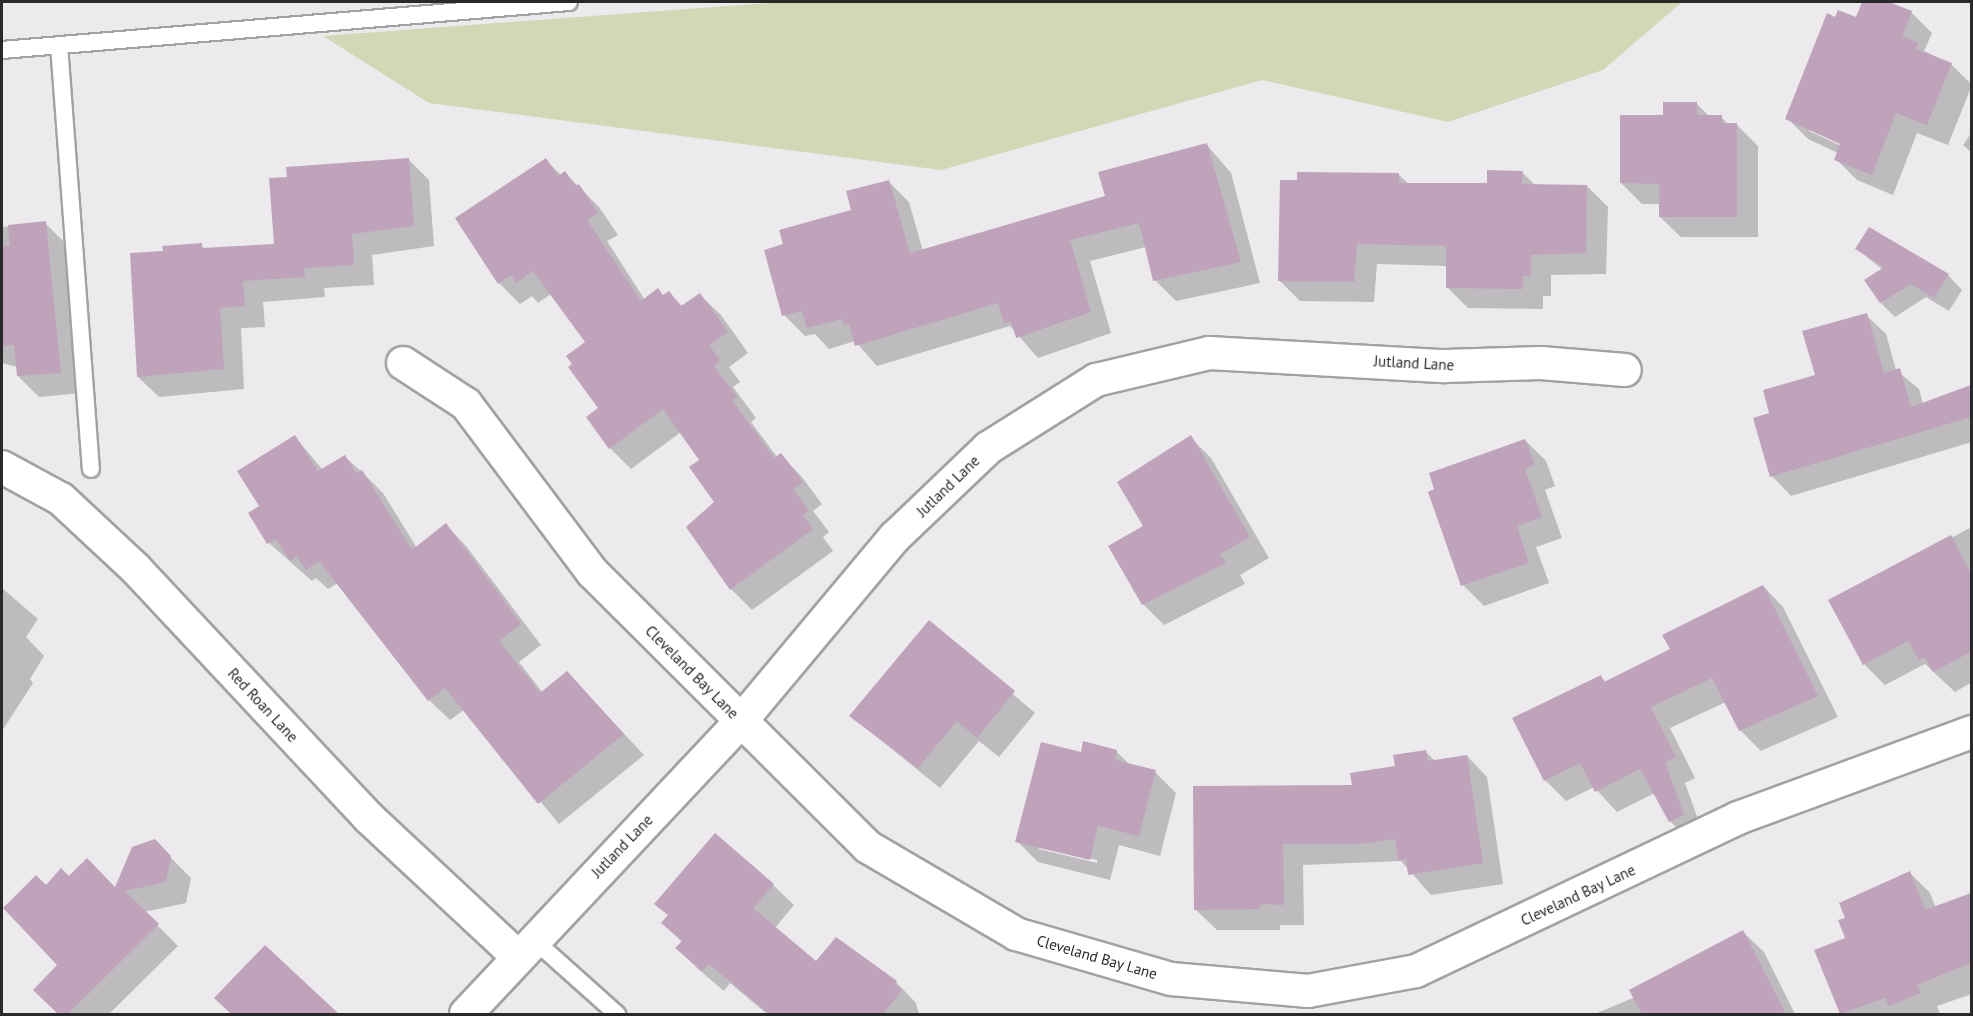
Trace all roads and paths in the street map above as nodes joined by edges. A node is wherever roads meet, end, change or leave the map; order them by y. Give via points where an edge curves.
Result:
1 (569, 2) edge
2 (59, 45) junction
3 (2, 50) edge
4 (403, 363) dead end
5 (1625, 370) dead end
6 (2, 466) edge
7 (91, 469) dead end
8 (741, 721) junction
9 (1971, 732) edge
10 (525, 947) junction
11 (466, 1014) edge
12 (616, 1014) edge

1 - 2 lane
2 - 3 lane
2 - 7 lane
4 - 8 street, Cleveland Bay Lane via 466,404 592,573
5 - 8 street, Jutland Lane via 1541,363 1445,366 1209,353 1096,380 988,448 903,529
6 - 10 street, Red Roan Lane via 62,500 136,569 368,817
8 - 9 street, Cleveland Bay Lane via 868,846 1016,934 1171,979 1308,991 1416,971 1738,818
8 - 10 street, Jutland Lane
10 - 11 street, Jutland Lane
10 - 12 lane

